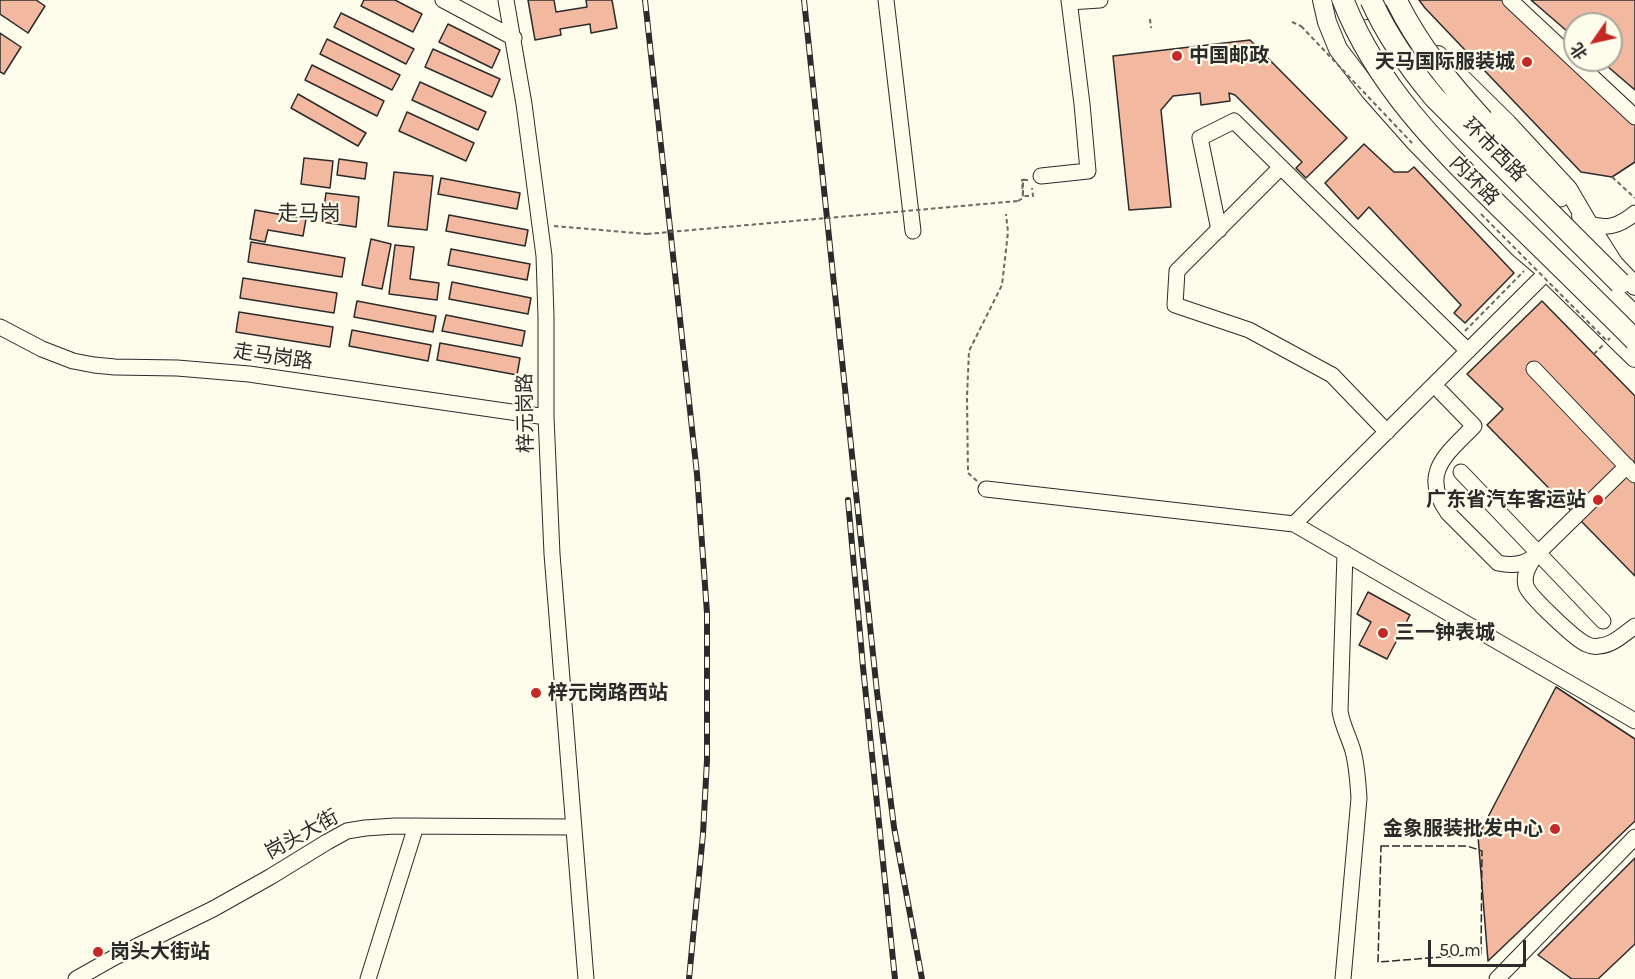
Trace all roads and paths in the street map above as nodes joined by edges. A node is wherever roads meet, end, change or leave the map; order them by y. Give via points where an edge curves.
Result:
1 (443, 0) edge
2 (506, 0) edge
3 (886, 0) edge
4 (1100, 0) edge
5 (1322, 0) edge
6 (1330, 0) edge
7 (1343, 0) edge
8 (1353, 0) edge
9 (1510, 0) edge
10 (1069, 1) edge
11 (1384, 2) edge
12 (1150, 19) dead end
13 (1292, 22) dead end
14 (1301, 26) dead end
15 (1357, 26) junction
16 (1151, 28) dead end
17 (514, 38) junction
18 (1333, 39) junction
19 (1635, 117) edge
20 (1281, 167) junction
21 (1612, 177) dead end
22 (1037, 178) junction
23 (1630, 193) dead end
24 (1635, 193) edge
25 (1560, 196) joint
26 (1635, 198) edge
27 (1524, 211) junction
28 (1635, 213) edge
29 (1006, 214) dead end
30 (1588, 223) junction
31 (541, 225) junction
32 (1219, 230) junction
33 (914, 231) dead end
34 (1539, 268) junction
35 (1628, 286) edge
36 (1635, 317) edge
37 (1473, 323) dead end
38 (1635, 326) edge
39 (0, 327) edge
40 (1635, 340) edge
41 (1468, 351) junction
42 (1635, 358) edge
43 (1534, 369) dead end
44 (1441, 392) dead end
45 (546, 417) junction
46 (1387, 432) junction
47 (1631, 471) edge
48 (1461, 472) dead end
49 (986, 489) joint
50 (1294, 524) junction
51 (1345, 554) junction
52 (1537, 555) junction
53 (1603, 621) dead end
54 (1635, 626) edge
55 (1635, 721) edge
56 (416, 826) junction
57 (574, 827) junction
58 (1635, 837) edge
59 (76, 979) edge
60 (368, 979) edge
61 (586, 979) edge
62 (1344, 979) edge
63 (1497, 979) edge

1 - 17 street
2 - 17 street, 梓元岗路
3 - 33 street
4 - 10 street
5 - 18 main road
6 - 15 main road, 环市西路
7 - 40 highway, 内环路, bridge via 1372,60 1417,121
8 - 15 main road
9 - 19 street
10 - 22 street via 1088,171
11 - 15 main road
11 - 25 highway, bridge via 1456,91
11 - 30 main road via 1568,189
11 - 35 highway, 内环路, bridge via 1398,50 1434,97
12 - 16 path
13 - 14 path
15 - 18 main road
15 - 27 main road, 环市西路 via 1391,78
17 - 31 street, 梓元岗路
18 - 34 main road via 1387,111
20 - 32 street
20 - 32 street via 1234,121 1200,138
20 - 41 street
21 - 26 path
22 - 22 path via 1033,196 1023,196 1023,180
22 - 31 path, bridge via 1022,180 1023,198 1018,201 647,234
23 - 24 path
25 - 30 main road
27 - 36 highway
27 - 38 main road, 环市西路
28 - 30 street via 1610,227
29 - 49 path via 1008,232 1002,285 969,351 968,473
30 - 35 main road
31 - 45 street, 梓元岗路
32 - 46 street via 1177,271 1175,305 1249,330 1332,375
34 - 37 path
34 - 41 street
34 - 42 main road
39 - 45 street, 走马岗路 via 74,361 240,373
41 - 46 street
43 - 47 street
44 - 52 street via 1474,426 1442,460 1435,485 1442,504 1498,563 1518,565
45 - 57 street, 梓元岗路 via 552,555
46 - 50 street
47 - 52 street
48 - 52 street
49 - 50 street
50 - 51 street
51 - 55 street
51 - 62 street via 1340,711 1357,769 1359,798
52 - 53 street
52 - 54 street via 1527,567 1527,590 1584,643 1598,647 1610,644
56 - 57 street, 岗头大街
56 - 59 street, 岗头大街 via 347,831 213,909
56 - 60 street
57 - 61 street, 梓元岗路
58 - 63 street

